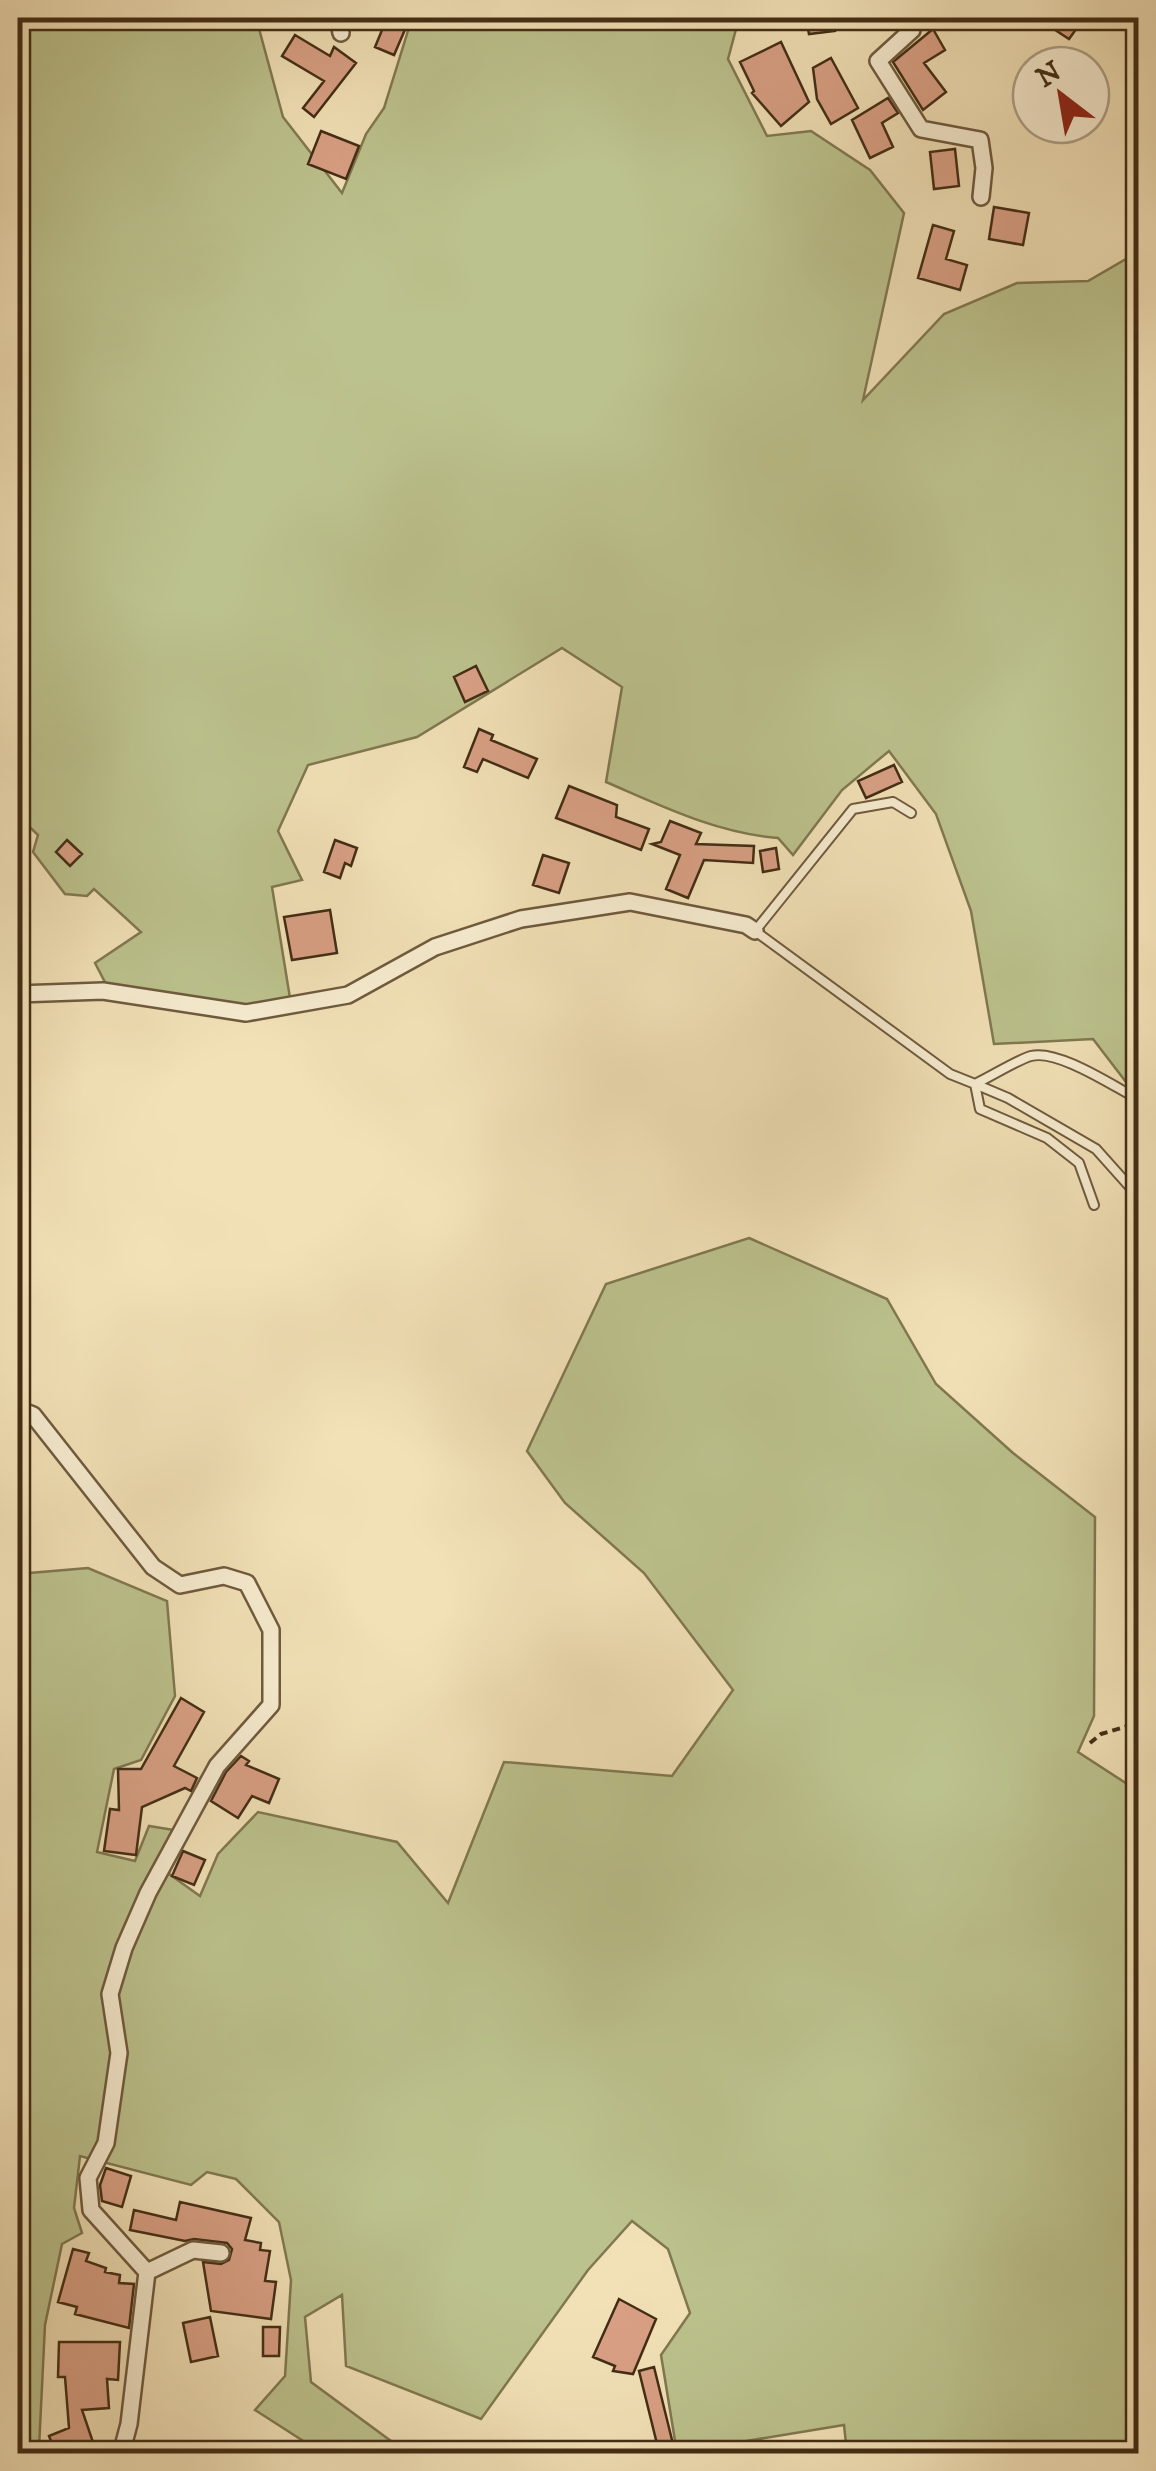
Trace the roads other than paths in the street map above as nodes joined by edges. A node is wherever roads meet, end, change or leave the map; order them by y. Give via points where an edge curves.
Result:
1 (911, 18) edge
2 (981, 197) dead end
3 (910, 813) dead end
4 (755, 930) junction
5 (18, 994) edge
6 (974, 1084) junction
7 (1138, 1099) edge
8 (1138, 1196) edge
9 (1094, 1204) dead end
10 (18, 1409) edge
11 (221, 2254) dead end
12 (147, 2272) junction
13 (121, 2454) edge

1 - 2 street via 912,30 878,60 921,129 980,140
3 - 4 lane via 893,802 853,810
4 - 5 street via 630,902 521,919 435,947 348,995 246,1013 103,991
4 - 6 lane via 950,1074
6 - 7 lane via 1030,1056 1051,1056
6 - 8 lane via 1096,1149
6 - 9 lane via 980,1109 1046,1138 1078,1162
10 - 12 street via 33,1415 153,1567 180,1585 224,1576 247,1583 270,1630 271,1705 217,1766 148,1893 110,1994 119,2053 106,2142 88,2178 91,2210
11 - 12 street via 193,2250
12 - 13 street

